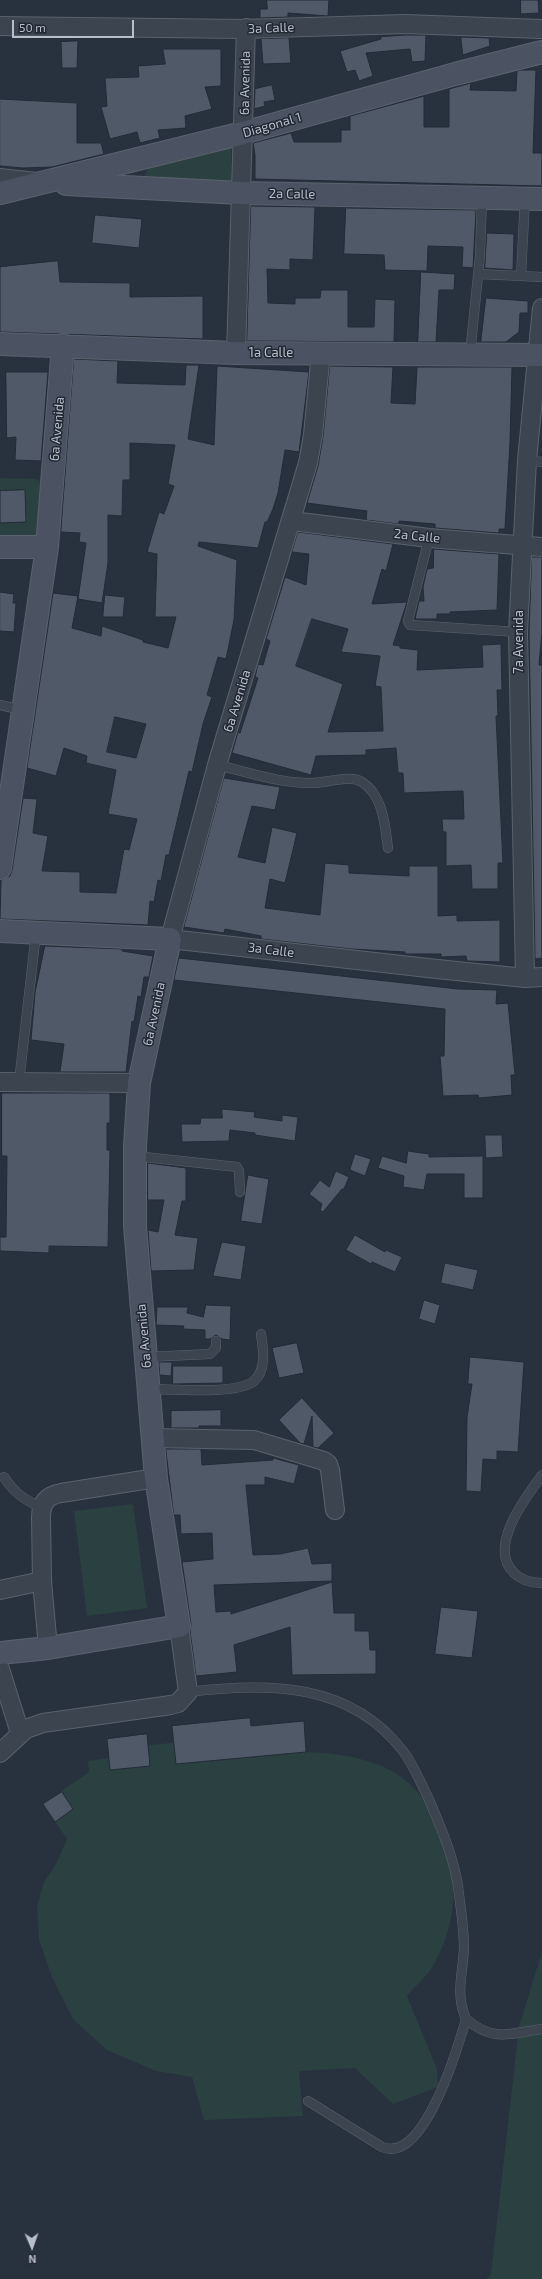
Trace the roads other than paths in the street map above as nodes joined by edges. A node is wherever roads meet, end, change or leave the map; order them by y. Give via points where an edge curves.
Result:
1 (0, 26) edge
2 (246, 28) junction
3 (542, 29) edge
4 (542, 52) edge
5 (243, 134) junction
6 (0, 178) edge
7 (43, 183) junction
8 (0, 193) edge
9 (241, 194) junction
10 (482, 197) junction
11 (534, 198) edge
12 (479, 274) junction
13 (521, 276) junction
14 (542, 277) edge
15 (542, 308) edge
16 (0, 344) edge
17 (63, 345) junction
18 (321, 352) junction
19 (236, 353) junction
20 (470, 354) junction
21 (540, 355) edge
22 (534, 461) edge
23 (292, 521) junction
24 (429, 538) junction
25 (523, 546) junction
26 (0, 547) edge
27 (47, 547) junction
28 (542, 547) edge
29 (518, 632) junction
30 (0, 705) edge
31 (22, 710) junction
32 (217, 765) junction
33 (388, 848) dead end
34 (0, 868) edge
35 (0, 931) edge
36 (36, 933) junction
37 (170, 939) junction
38 (534, 977) edge
39 (0, 1082) edge
40 (19, 1082) junction
41 (139, 1083) junction
42 (135, 1156) junction
43 (240, 1192) dead end
44 (261, 1334) dead end
45 (216, 1341) dead end
46 (146, 1357) junction
47 (148, 1389) junction
48 (152, 1438) junction
49 (542, 1475) edge
50 (4, 1477) dead end
51 (156, 1478) junction
52 (41, 1508) junction
53 (335, 1510) dead end
54 (42, 1581) junction
55 (542, 1583) edge
56 (0, 1590) edge
57 (179, 1626) junction
58 (48, 1648) junction
59 (0, 1654) edge
60 (0, 1669) edge
61 (188, 1692) junction
62 (20, 1734) junction
63 (0, 1753) edge
64 (466, 2019) junction
65 (542, 2029) edge
66 (308, 2101) dead end

1 - 2 street, 3a Calle
2 - 3 street, 3a Calle via 405,24
2 - 5 street, 6a Avenida
4 - 5 street, Diagonal 1
5 - 7 street, Diagonal 1
5 - 9 street, 6a Avenida
6 - 7 street
7 - 8 street, Diagonal 1
7 - 9 street, 2a Calle
9 - 10 street, 2a Calle
9 - 19 street, 6a Avenida
10 - 11 street, 2a Calle
10 - 12 lane
11 - 13 lane
12 - 13 lane
12 - 20 lane
13 - 14 lane
15 - 21 street, 7a Avenida
16 - 17 street, 1a Calle
17 - 19 street, 1a Calle
17 - 27 street, 6a Avenida
18 - 19 street, 1a Calle
18 - 20 street, 1a Calle
18 - 23 street, 6a Avenida via 313,435
20 - 21 street, 1a Calle
21 - 22 street, 7a Avenida
22 - 25 street, 7a Avenida
23 - 24 street, 2a Calle
23 - 32 street, 6a Avenida
24 - 25 street, 2a Calle
24 - 29 lane via 408,621 410,625
25 - 28 street, 2a Calle
25 - 29 street, 7a Avenida
26 - 27 street
27 - 31 street, 6a Avenida
29 - 38 street, 7a Avenida
30 - 31 lane
31 - 34 street, 6a Avenida
32 - 33 lane via 291,782 360,781 371,789 378,802 384,818
32 - 37 street, 6a Avenida
35 - 36 street, 3a Calle
36 - 37 street, 3a Calle
36 - 40 lane
37 - 38 street, 3a Calle
37 - 41 street, 6a Avenida
39 - 40 street
40 - 41 street
41 - 42 street, 6a Avenida
42 - 43 lane via 237,1167 240,1171
42 - 46 street, 6a Avenida via 135,1226
44 - 47 lane via 264,1357 255,1381 248,1385 218,1389
45 - 46 lane via 216,1348 210,1354
46 - 47 street, 6a Avenida
47 - 48 street, 6a Avenida
48 - 51 street, 6a Avenida
48 - 53 street via 254,1440 324,1461 330,1470
49 - 55 lane via 520,1505 505,1544 510,1570 526,1581
50 - 52 lane via 22,1498
51 - 52 street via 51,1494
51 - 57 street, 6a Avenida
52 - 54 street
54 - 56 street
54 - 58 street
57 - 58 street
57 - 61 street, 6a Avenida
58 - 59 street
60 - 62 street
61 - 62 street via 178,1703 171,1705 42,1723
61 - 64 lane via 240,1687 298,1689 344,1703 386,1732 415,1771 436,1815 450,1854 459,1890 464,1947 459,1994
62 - 63 street
64 - 65 lane via 485,2031 500,2035
64 - 66 lane via 440,2095 427,2118 404,2146 394,2150 382,2147

